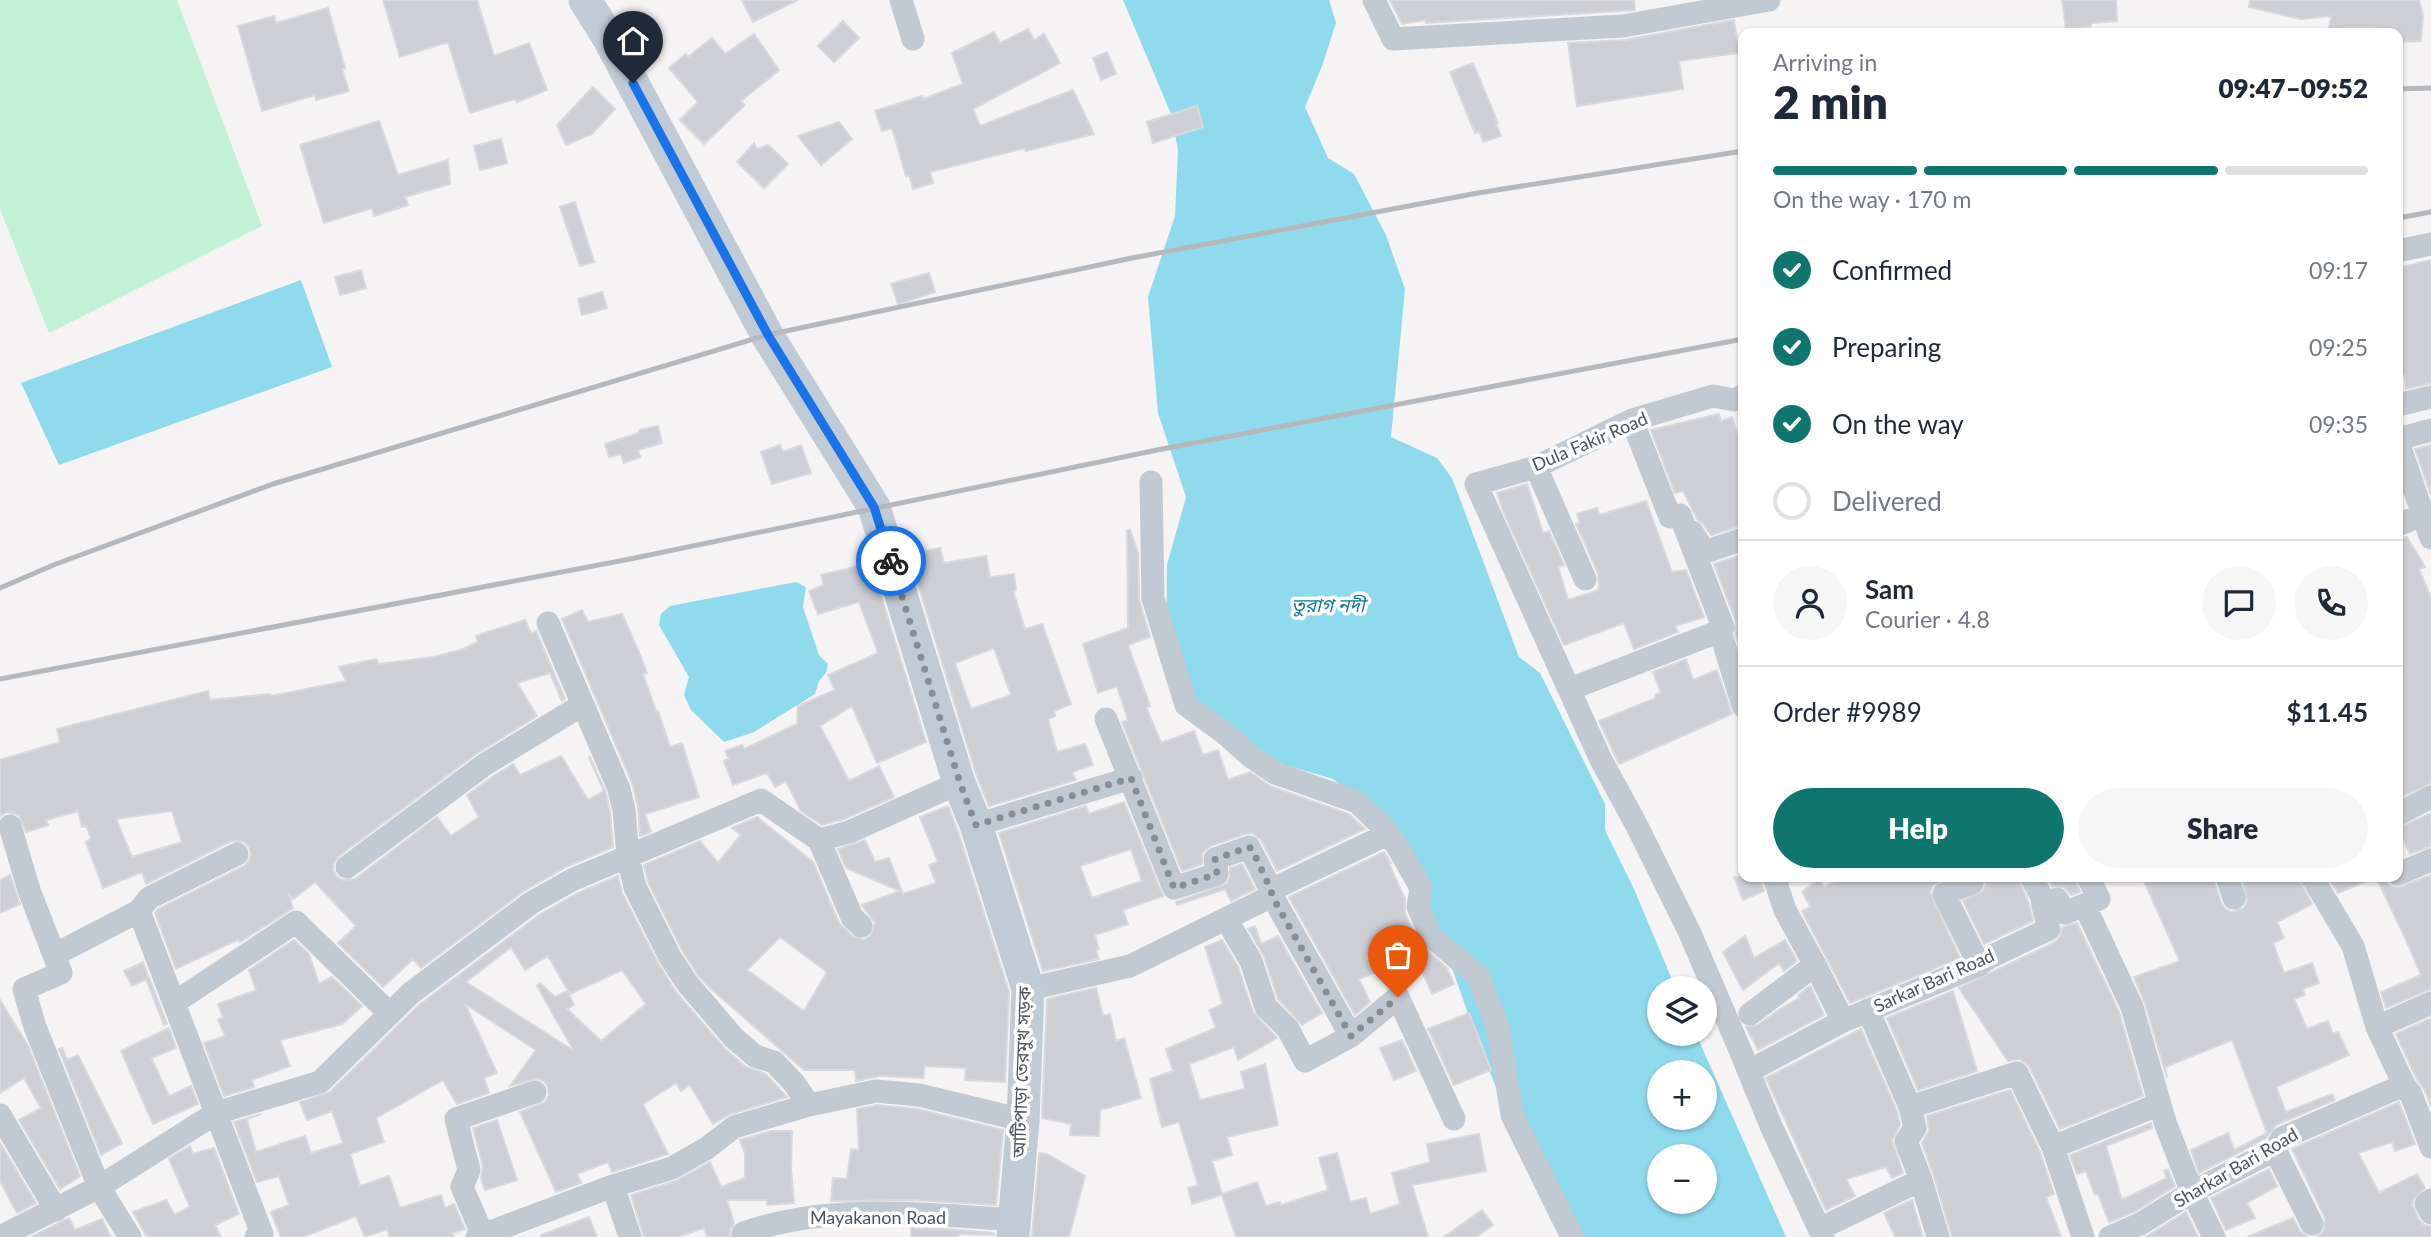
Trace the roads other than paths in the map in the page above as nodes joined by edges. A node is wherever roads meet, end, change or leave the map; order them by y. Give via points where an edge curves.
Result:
1 (585, 0) edge
2 (901, 0) edge
3 (1374, 0) edge
4 (1769, 0) edge
5 (913, 38) dead end
6 (2431, 244) edge
7 (2403, 250) edge
8 (2431, 397) edge
9 (1738, 398) edge
10 (2403, 404) edge
11 (1632, 420) junction
12 (2431, 430) edge
13 (2403, 439) edge
14 (2403, 456) edge
15 (1536, 467) junction
16 (1151, 482) dead end
17 (1680, 515) junction
18 (2422, 515) junction
19 (2403, 523) edge
20 (2431, 538) edge
21 (1738, 541) edge
22 (1585, 579) dead end
23 (548, 623) dead end
24 (1720, 631) junction
25 (1570, 689) junction
26 (1738, 690) edge
27 (583, 705) junction
28 (1106, 719) dead end
29 (1131, 778) junction
30 (960, 783) junction
31 (2431, 797) edge
32 (2403, 811) edge
33 (976, 825) junction
34 (10, 826) dead end
35 (1388, 834) junction
36 (819, 840) junction
37 (237, 854) dead end
38 (628, 857) junction
39 (2431, 860) edge
40 (347, 867) dead end
41 (2403, 872) edge
42 (1776, 882) edge
43 (1971, 882) edge
44 (2034, 882) edge
45 (2090, 882) edge
46 (2315, 882) edge
47 (1272, 893) junction
48 (2043, 906) junction
49 (2085, 906) junction
50 (139, 911) junction
51 (1226, 919) junction
52 (861, 926) dead end
53 (54, 955) junction
54 (1815, 965) junction
55 (1979, 965) junction
56 (1028, 989) junction
57 (174, 1003) junction
58 (2431, 1003) edge
59 (1868, 1010) junction
60 (390, 1014) junction
61 (1750, 1014) dead end
62 (1843, 1021) junction
63 (2377, 1027) junction
64 (1351, 1036) junction
65 (1749, 1071) junction
66 (2404, 1086) junction
67 (535, 1092) dead end
68 (2160, 1104) junction
69 (809, 1105) junction
70 (1910, 1107) junction
71 (216, 1113) junction
72 (0, 1115) edge
73 (1454, 1119) dead end
74 (1023, 1120) junction
75 (2053, 1147) junction
76 (2431, 1147) edge
77 (2275, 1150) junction
78 (1922, 1180) junction
79 (613, 1186) junction
80 (99, 1187) junction
81 (2192, 1192) junction
82 (2431, 1200) edge
83 (56, 1210) junction
84 (2431, 1213) edge
85 (2312, 1224) dead end
86 (1014, 1228) edge
87 (743, 1233) dead end
88 (1821, 1233) edge
89 (479, 1235) edge
90 (1, 1237) edge
91 (130, 1237) edge
92 (256, 1237) edge
93 (630, 1237) edge
94 (1572, 1237) edge
95 (1938, 1237) edge
96 (2083, 1237) edge
97 (2110, 1237) edge
98 (2214, 1237) edge

1 - 30 main road, আটিপাড়া তেরমুখ সড়ক via 768,335 874,507
2 - 5 street
3 - 4 street via 1393,38 1623,26
6 - 7 street
8 - 10 street
9 - 11 street, Dula Fakir Road via 1713,396
11 - 15 street, Dula Fakir Road
11 - 17 street via 1670,517
12 - 13 street
14 - 18 street
15 - 22 street
15 - 25 street, Dula Fakir Road via 1476,484
16 - 35 street via 1153,598 1186,705 1275,773 1357,802
17 - 21 street via 1705,552
17 - 24 street via 1723,627
18 - 19 street
18 - 20 street
23 - 27 street
24 - 25 street
24 - 26 street
25 - 65 street via 1601,760 1689,931
27 - 38 street via 619,789
27 - 40 street via 484,765
28 - 29 street
29 - 33 street
29 - 47 street via 1174,888 1217,874 1215,859 1249,847
30 - 33 main road, আটিপাড়া তেরমুখ সড়ক
30 - 36 street via 849,832
31 - 32 street
33 - 56 main road, আটিপাড়া তেরমুখ সড়ক
34 - 53 street
35 - 47 street
35 - 94 street via 1421,888 1418,907 1431,936 1479,977 1498,1028 1512,1115
36 - 38 street via 761,800
36 - 52 street via 852,917
37 - 50 street via 149,898
38 - 60 street via 531,903 411,993
38 - 69 street via 653,927 687,982 734,1038 755,1056 774,1062
39 - 41 street
42 - 54 street via 1785,910
43 - 55 street via 1944,894
44 - 48 street
45 - 49 street via 2099,899
46 - 63 street via 2353,946
47 - 51 street
47 - 64 street
48 - 49 street via 2057,899 2065,913
48 - 55 street, Sarkar Bari Road via 2049,929
49 - 68 street via 2132,1007
50 - 53 street
50 - 57 street
51 - 56 street via 1129,966
51 - 64 street via 1251,961 1266,1007 1288,1029 1305,1061
53 - 80 street via 61,973 24,989
54 - 61 street
54 - 62 street
55 - 59 street, Sarkar Bari Road
56 - 74 main road, আটিপাড়া তেরমুখ সড়ক
57 - 60 street via 296,922
57 - 71 street
58 - 63 street
59 - 62 street, Sarkar Bari Road
59 - 70 street
60 - 71 street via 320,1082
62 - 65 street, Sarkar Bari Road
63 - 66 street
64 - 73 street via 1398,997
65 - 88 street
66 - 76 street
66 - 77 street, Sharkar Bari Road via 2282,1138
67 - 89 street via 456,1119 469,1170 462,1187
68 - 75 street
68 - 81 street
69 - 74 street via 876,1091 919,1095
69 - 79 street via 734,1127 672,1168
70 - 75 street via 2017,1073
70 - 78 street via 1915,1128 1906,1141
71 - 80 street
71 - 92 street via 262,1234
72 - 83 street
74 - 86 main road, আটিপাড়া তেরমুখ সড়ক
75 - 96 street
77 - 81 street, Sharkar Bari Road
77 - 85 street
78 - 88 street
78 - 95 street
79 - 89 street
79 - 93 street
80 - 83 street
80 - 91 street
81 - 97 street, Sharkar Bari Road
81 - 98 street
82 - 84 street via 2426,1204
83 - 90 street
86 - 87 street, Mayakanon Road via 894,1214 817,1216

